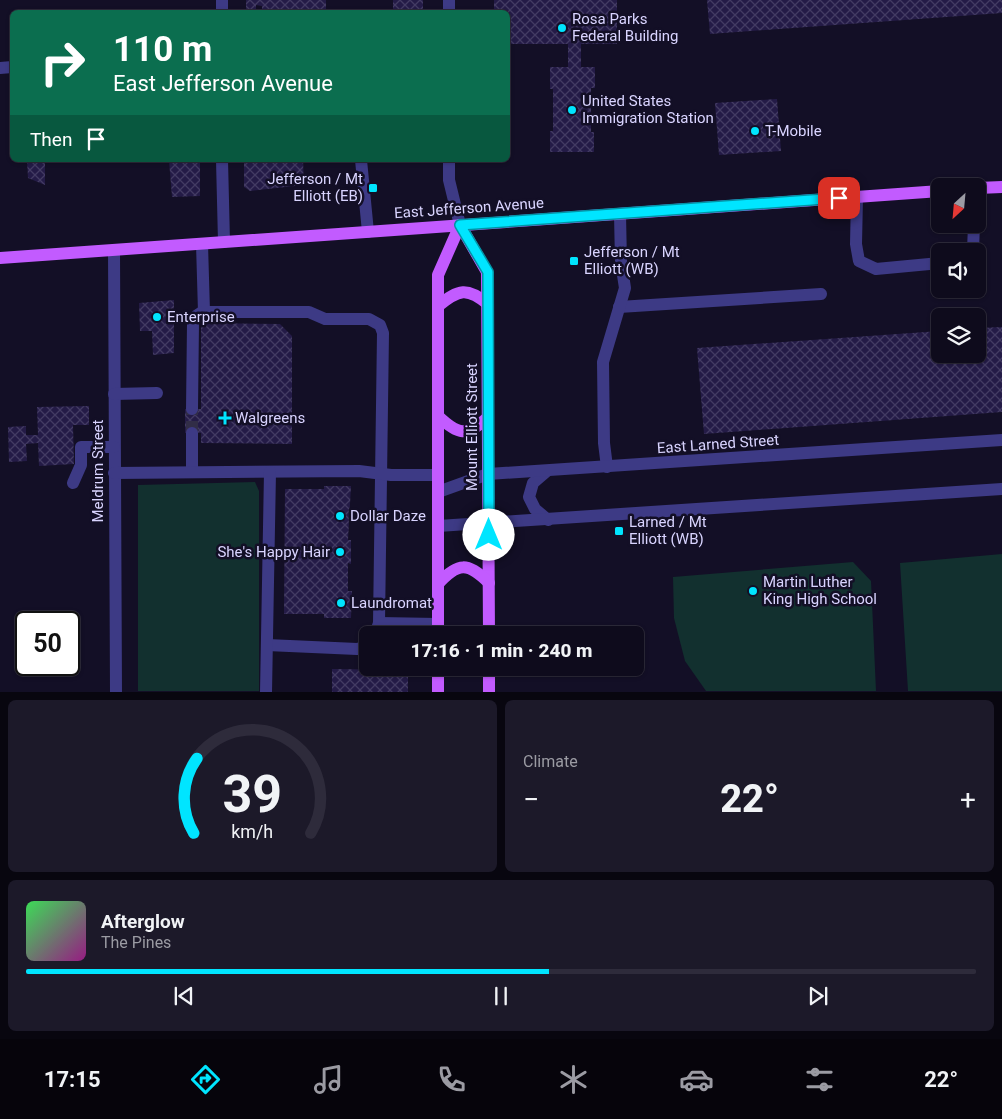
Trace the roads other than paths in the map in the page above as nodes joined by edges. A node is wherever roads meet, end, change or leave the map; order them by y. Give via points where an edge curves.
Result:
1 (222, 162) edge
2 (361, 162) edge
3 (449, 162) edge
4 (1002, 187) edge
5 (986, 188) edge
6 (931, 192) edge
7 (857, 197) junction
8 (620, 214) junction
9 (460, 225) junction
10 (368, 232) junction
11 (224, 242) junction
12 (202, 244) junction
13 (114, 250) junction
14 (0, 258) edge
15 (931, 264) edge
16 (821, 294) dead end
17 (488, 304) junction
18 (438, 306) junction
19 (619, 307) junction
20 (204, 312) junction
21 (157, 393) dead end
22 (114, 394) junction
23 (192, 409) tunnel mouth
24 (438, 416) junction
25 (488, 418) junction
26 (192, 433) tunnel mouth
27 (1002, 440) edge
28 (114, 447) junction
29 (607, 467) junction
30 (547, 471) junction
31 (192, 472) junction
32 (270, 472) junction
33 (114, 473) junction
34 (380, 474) junction
35 (488, 474) junction
36 (438, 475) junction
37 (73, 483) dead end
38 (1002, 488) edge
39 (438, 492) junction
40 (548, 520) junction
41 (489, 523) junction
42 (438, 526) junction
43 (489, 583) junction
44 (438, 584) junction
45 (377, 626) edge
46 (438, 626) edge
47 (489, 626) edge
48 (267, 645) junction
49 (359, 648) edge
50 (438, 676) edge
51 (488, 676) edge
52 (116, 692) edge
53 (266, 692) edge
54 (438, 692) edge
55 (488, 692) edge

1 - 11 street
2 - 10 street
3 - 9 street, Mount Elliott Street via 449,180
4 - 5 main road
6 - 7 main road, East Jefferson Avenue
7 - 8 main road, East Jefferson Avenue
7 - 15 street via 859,262 876,269
8 - 9 main road, East Jefferson Avenue
8 - 19 street via 625,288
9 - 10 main road, East Jefferson Avenue
9 - 17 main road, Mount Elliott Street via 488,272
9 - 18 main road via 438,275
10 - 11 main road, East Jefferson Avenue
11 - 12 main road, East Jefferson Avenue
12 - 13 main road, East Jefferson Avenue
12 - 20 street
13 - 14 main road, East Jefferson Avenue
13 - 22 street, Meldrum Street
16 - 19 street
17 - 18 main road via 475,294 463,291
17 - 25 main road, Mount Elliott Street
18 - 24 main road
19 - 29 street via 603,362
20 - 23 street via 196,316 193,323
20 - 34 street via 309,312 325,319 368,319 380,325 383,333
21 - 22 street
22 - 28 street, Meldrum Street
24 - 25 main road via 451,429 463,432 475,429
24 - 36 main road
25 - 35 main road, Mount Elliott Street
26 - 31 street
27 - 29 street, East Larned Street
28 - 33 street, Meldrum Street
28 - 37 street via 81,447 81,466
29 - 30 street, East Larned Street
30 - 35 street, East Larned Street
30 - 40 street via 533,483 529,496 535,509
31 - 32 street
31 - 33 street
32 - 34 street via 359,471
32 - 48 street
33 - 52 street, Meldrum Street
34 - 36 street
34 - 45 street
35 - 39 street, East Larned Street
35 - 41 main road, Mount Elliott Street
36 - 39 main road
38 - 40 street
39 - 42 main road
40 - 41 street
41 - 42 street
41 - 43 main road, Mount Elliott Street
42 - 44 main road
43 - 44 main road via 475,569 463,567 451,570
43 - 47 main road, Mount Elliott Street
44 - 46 main road
48 - 49 street
48 - 53 street
50 - 54 main road
51 - 55 main road

